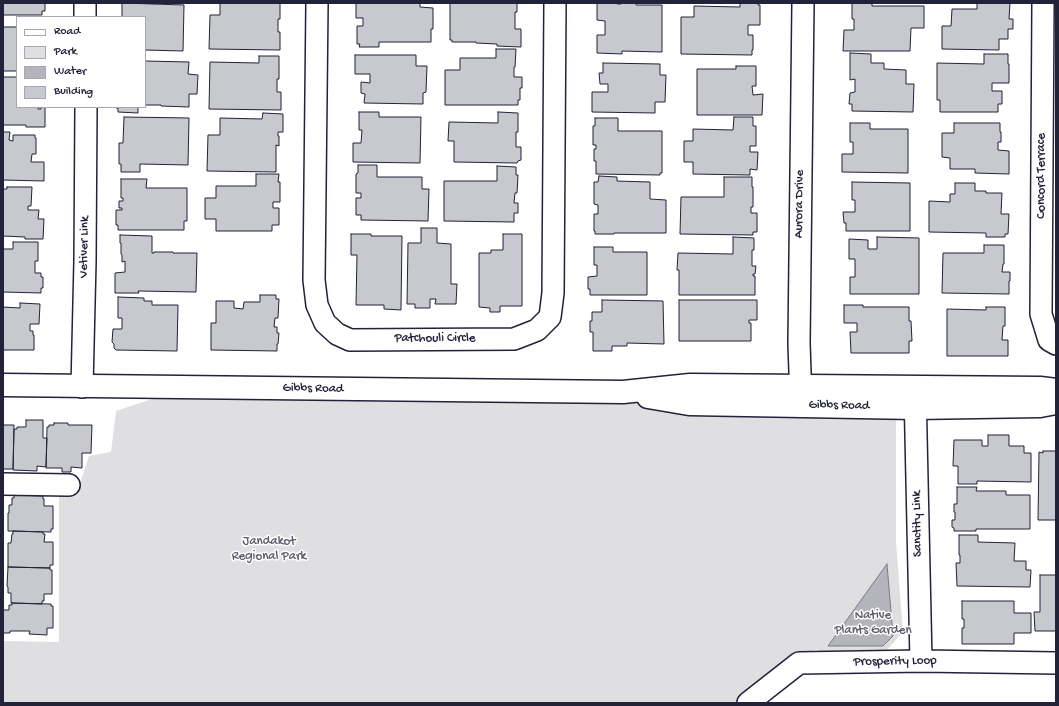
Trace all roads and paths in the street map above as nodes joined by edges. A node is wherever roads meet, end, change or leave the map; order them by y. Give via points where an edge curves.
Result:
1 (85, 3) edge
2 (317, 3) edge
3 (555, 3) edge
4 (803, 3) edge
5 (1043, 3) edge
6 (86, 16) edge
7 (86, 108) edge
8 (1056, 344) edge
9 (3, 386) edge
10 (82, 387) junction
11 (1056, 390) edge
12 (801, 396) junction
13 (915, 398) junction
14 (1056, 403) edge
15 (3, 484) edge
16 (69, 485) dead end
17 (921, 661) junction
18 (1056, 663) edge
19 (756, 700) edge

1 - 6 street
2 - 3 street, Patchouli Circle via 314,272 317,305 325,323 337,334 350,340 460,340 514,339 537,330 550,317 553,293
4 - 12 street, Aurora Drive via 799,343
5 - 8 street, Concord Terrace via 1042,314 1049,340
7 - 10 street, Vetiver Link
9 - 10 main road, Gibbs Road
10 - 12 main road, Gibbs Road via 623,392 690,385
11 - 13 main road, Gibbs Road via 1040,388
12 - 13 main road, Gibbs Road
13 - 14 main road, Gibbs Road via 1040,406
13 - 17 street, Sanctity Link
15 - 16 street
17 - 18 street, Prosperity Loop
17 - 19 street, Prosperity Loop via 800,664

